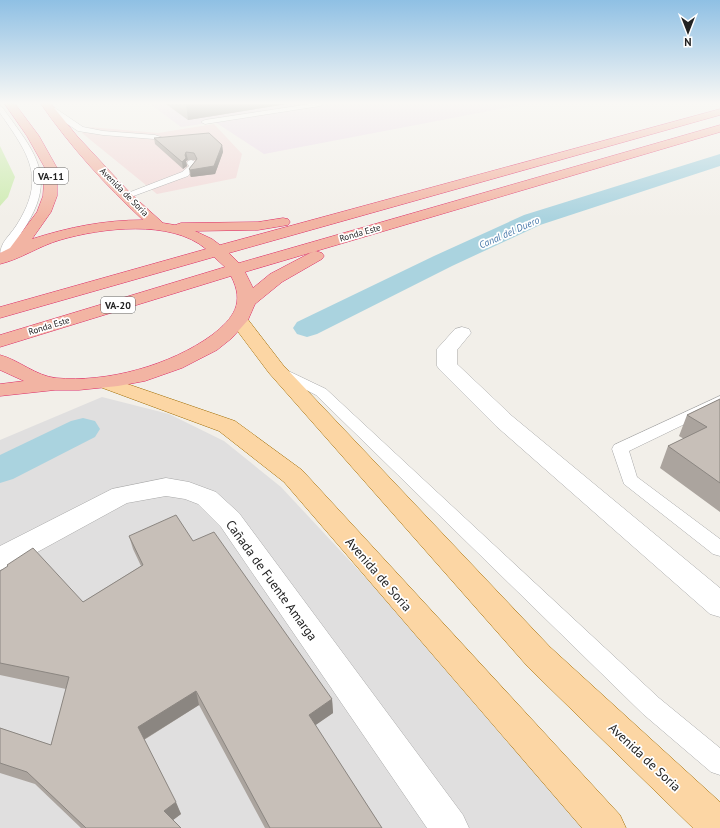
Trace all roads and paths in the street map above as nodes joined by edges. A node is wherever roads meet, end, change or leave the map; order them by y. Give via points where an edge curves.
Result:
1 (22, 143) edge
2 (37, 143) edge
3 (77, 143) edge
4 (608, 143) edge
5 (670, 143) edge
6 (191, 163) dead end
7 (125, 196) junction
8 (347, 214) junction
9 (164, 226) junction
10 (360, 233) junction
11 (17, 250) junction
12 (220, 251) junction
13 (0, 254) edge
14 (0, 259) edge
15 (236, 269) junction
16 (246, 302) junction
17 (0, 313) edge
18 (239, 321) junction
19 (462, 333) dead end
20 (0, 341) edge
21 (0, 361) edge
22 (276, 369) junction
23 (107, 382) junction
24 (54, 384) junction
25 (0, 390) edge
26 (720, 400) edge
27 (720, 549) edge
28 (0, 559) edge
29 (720, 605) edge
30 (720, 763) edge
31 (450, 828) edge
32 (607, 828) edge
33 (720, 828) edge

1 - 13 lane via 37,171 36,195 29,213
2 - 11 highway, VA-11 via 51,168 50,196 44,212
3 - 7 highway, Avenida de Soria / VA-11
4 - 8 highway, Ronda Este / VA-20
5 - 10 highway, Ronda Este / VA-20
6 - 7 lane via 190,170 185,174
7 - 9 highway, Avenida de Soria / VA-11
8 - 9 highway via 258,226
8 - 12 highway, Ronda Este / VA-20
9 - 11 highway, VA-11 via 123,225 92,228
9 - 12 highway, VA-11 via 197,236
10 - 15 highway, Ronda Este / VA-20
10 - 16 highway via 290,270
11 - 14 highway, VA-11
12 - 15 highway, VA-11
12 - 17 highway, Ronda Este / VA-20
15 - 16 highway, VA-11 via 244,285
15 - 20 highway, Ronda Este / VA-20
16 - 18 highway, VA-11
18 - 22 main road, Avenida de Soria
18 - 23 highway, VA-11 via 214,344 188,359 156,371
19 - 29 street via 447,350 447,366 504,421
21 - 24 highway, VA-11 via 8,367
22 - 30 lane, Avenida de Soria via 321,392 651,706
22 - 33 main road, Avenida de Soria via 539,657
23 - 24 highway, VA-11
23 - 32 main road, Avenida de Soria via 227,426 293,476
24 - 25 highway
26 - 27 lane via 620,449 630,480
28 - 31 street, Cañada de Fuente Amarga via 121,495 166,486 207,498 230,520

